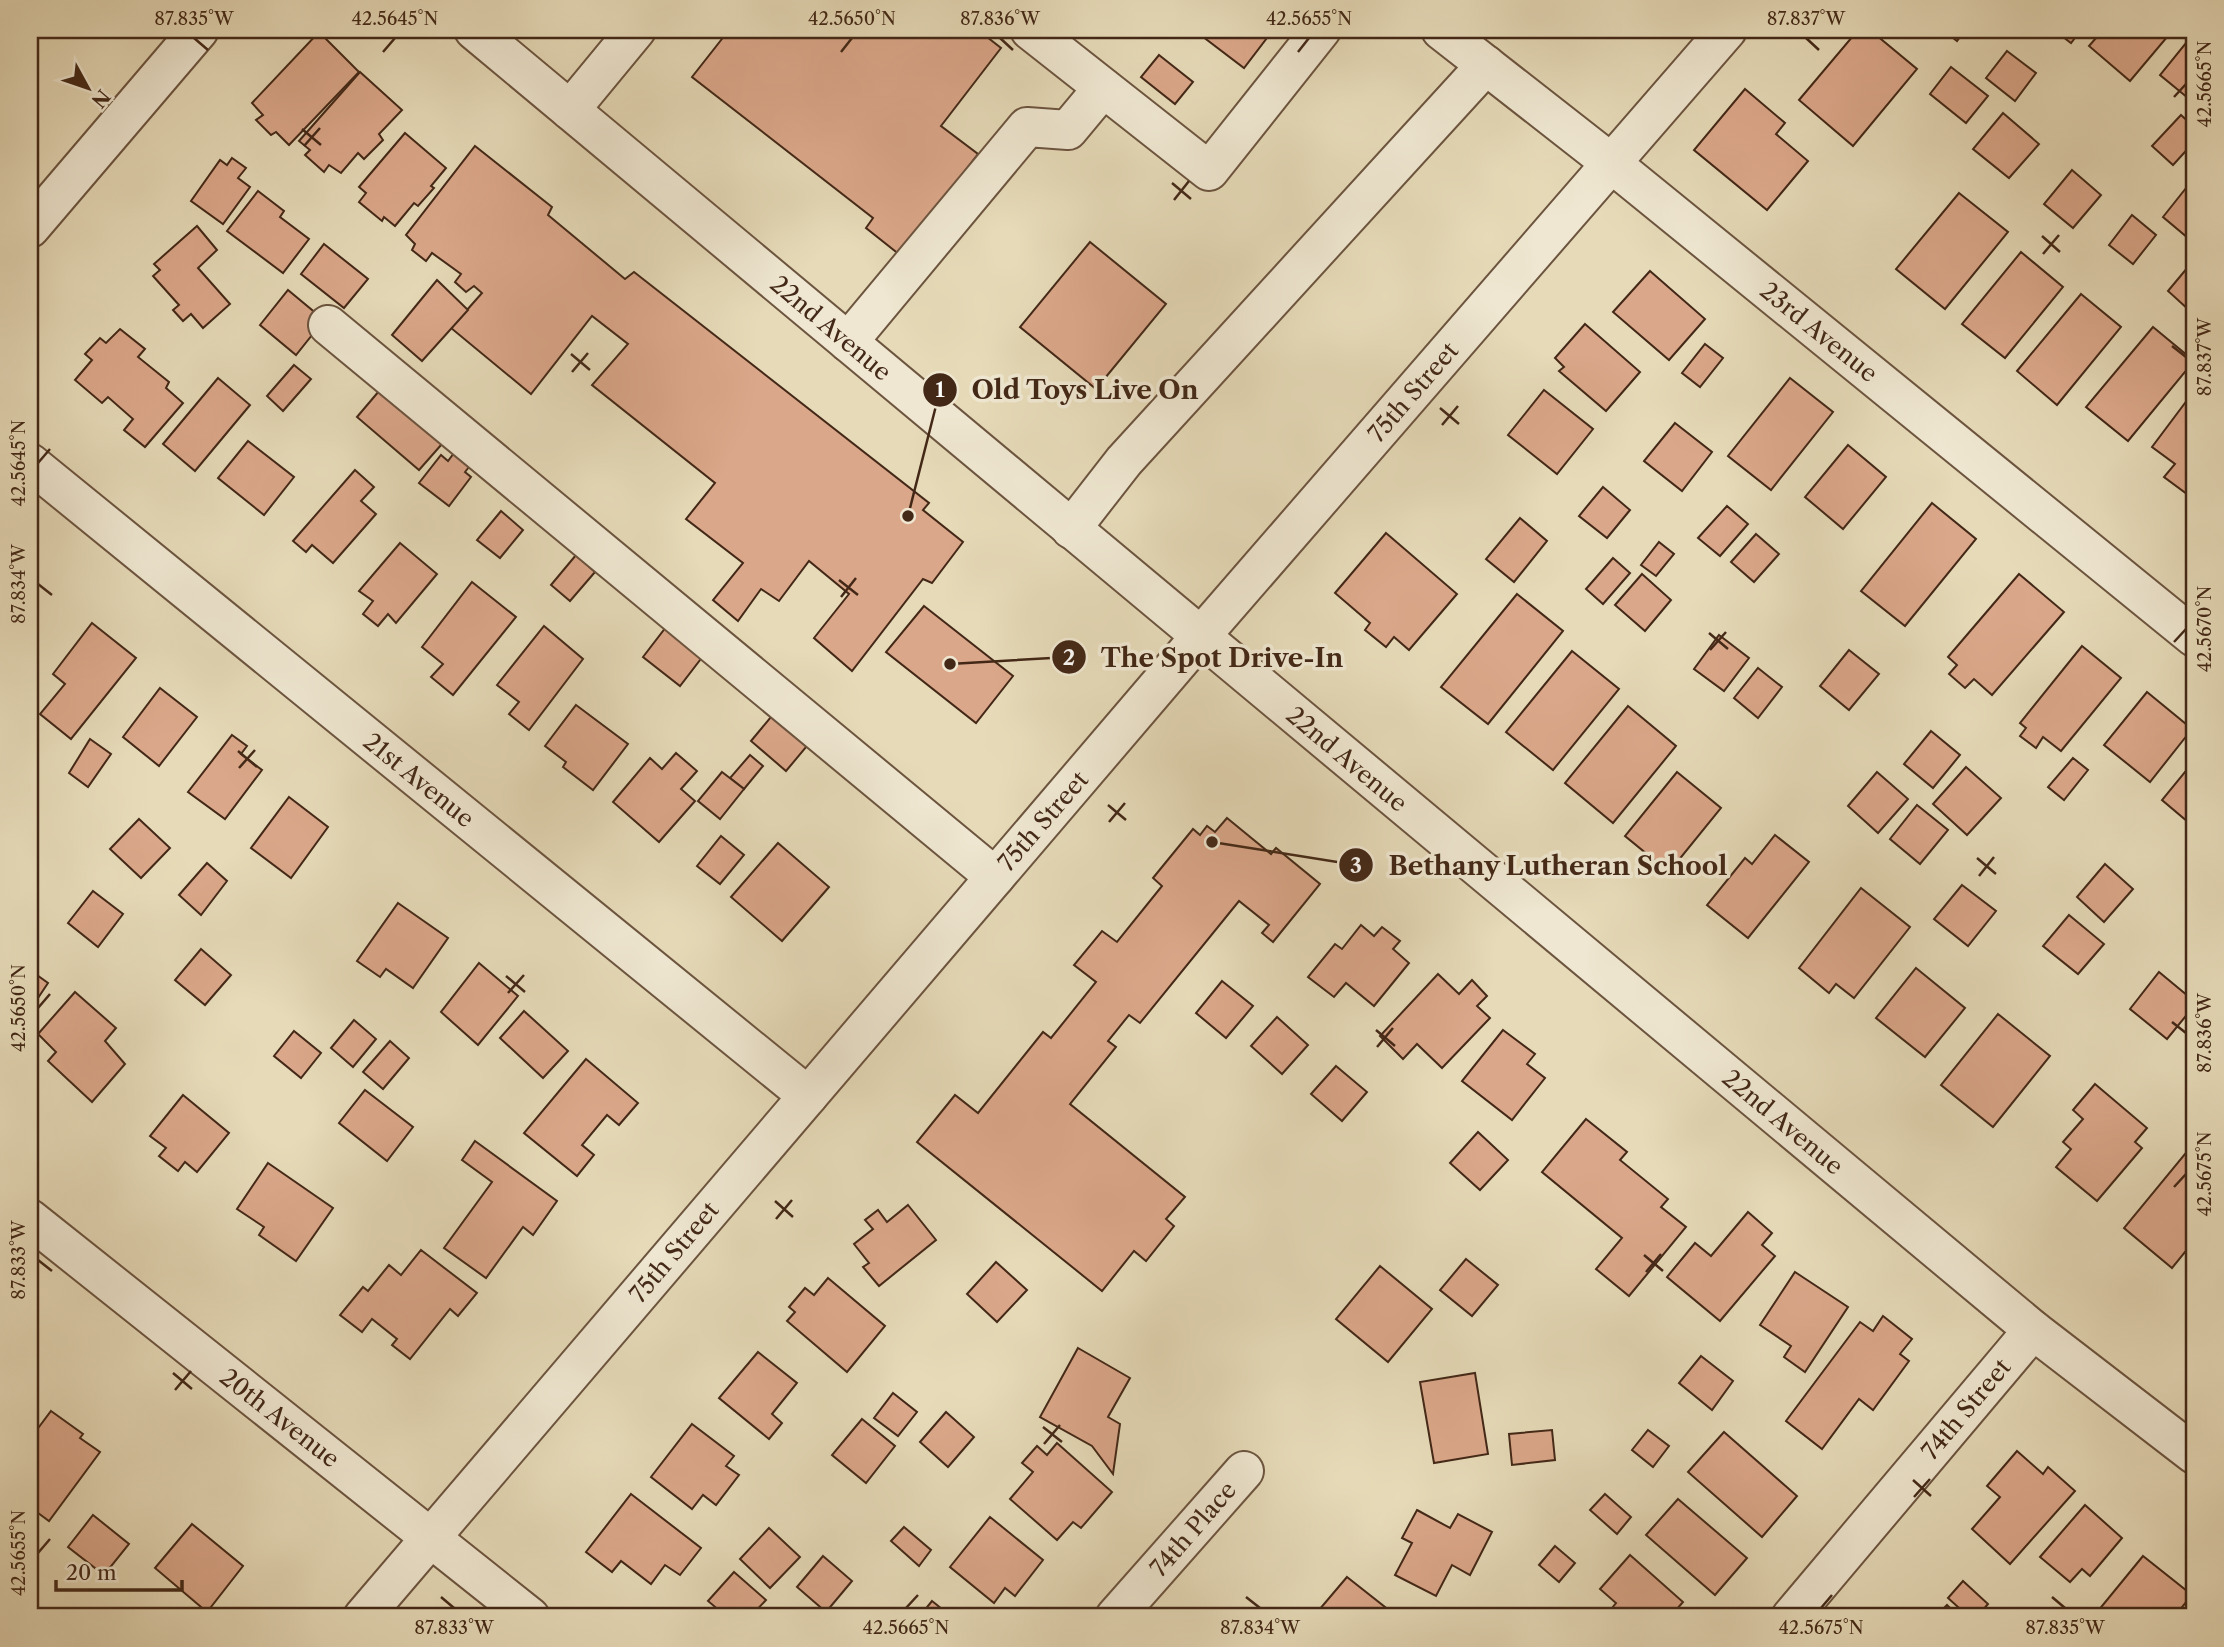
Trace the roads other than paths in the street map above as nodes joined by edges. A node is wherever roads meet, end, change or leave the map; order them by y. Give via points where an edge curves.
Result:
1 (199, 30) edge
2 (636, 30) edge
3 (1030, 30) edge
4 (1321, 30) edge
5 (1441, 30) edge
6 (1727, 30) edge
7 (480, 32) edge
8 (1486, 65) junction
9 (1103, 88) junction
10 (570, 110) junction
11 (1611, 163) junction
12 (30, 228) edge
13 (328, 325) dead end
14 (848, 342) junction
15 (30, 463) edge
16 (1071, 528) junction
17 (1200, 637) junction
18 (2194, 637) edge
19 (995, 877) junction
20 (808, 1096) junction
21 (30, 1219) edge
22 (2033, 1330) junction
23 (2194, 1454) edge
24 (1244, 1471) dead end
25 (431, 1538) junction
26 (363, 1617) edge
27 (530, 1617) edge
28 (1115, 1617) edge
29 (1791, 1617) edge

1 - 12 street
2 - 10 street
3 - 9 street
4 - 9 street via 1209,172
5 - 8 street, 23rd Avenue
6 - 11 street, 75th Street
7 - 10 street, 22nd Avenue
8 - 11 street, 23rd Avenue
8 - 16 street via 1124,461
9 - 14 street via 1068,130 1027,127
10 - 14 street, 22nd Avenue
11 - 17 street, 75th Street
11 - 18 street, 23rd Avenue
13 - 19 street
14 - 16 street, 22nd Avenue
15 - 20 street, 21st Avenue
16 - 17 street, 22nd Avenue
17 - 19 street, 75th Street
17 - 22 street, 22nd Avenue
19 - 20 street, 75th Street
20 - 25 street, 75th Street
21 - 25 street, 20th Avenue
22 - 23 street, 22nd Avenue
22 - 29 street, 74th Street
24 - 28 street, 74th Place
25 - 26 street, 75th Street
25 - 27 street, 20th Avenue

